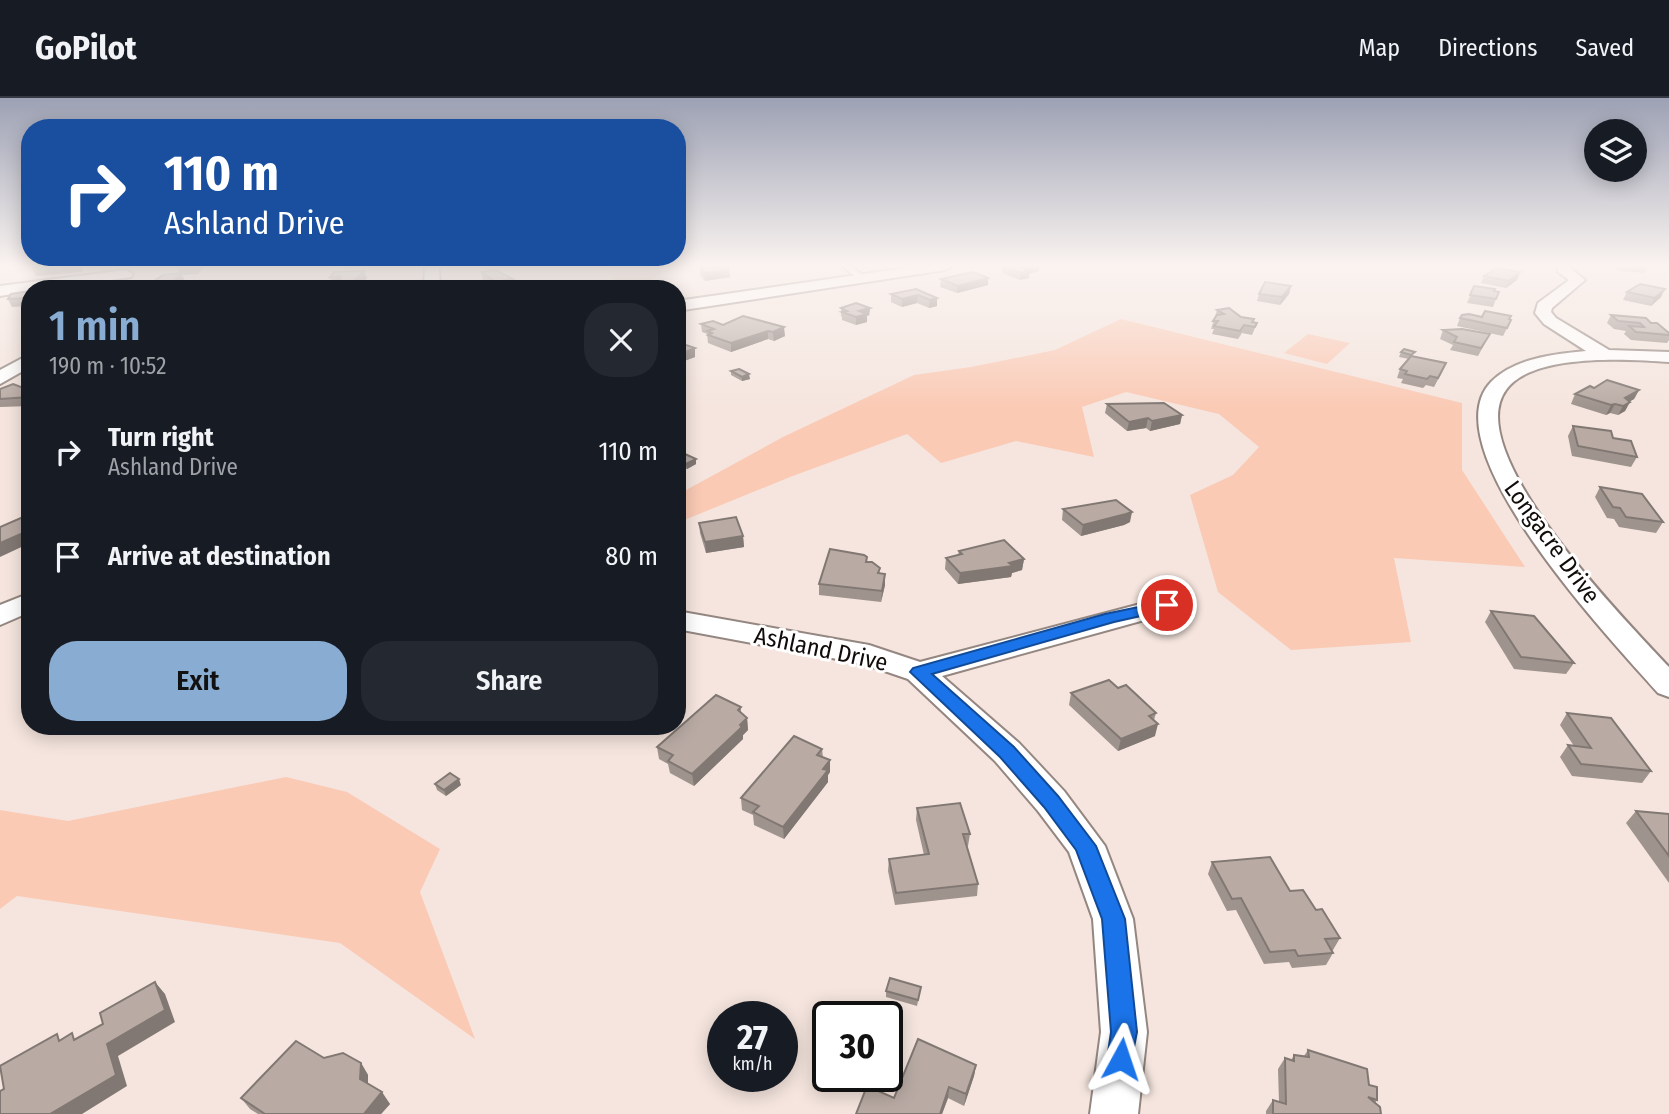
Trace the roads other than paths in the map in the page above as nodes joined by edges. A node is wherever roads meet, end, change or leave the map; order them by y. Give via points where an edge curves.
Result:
1 (1543, 313) edge
2 (1603, 354) junction
3 (1669, 357) edge
4 (21, 364) edge
5 (0, 377) edge
6 (1167, 605) dead end
7 (21, 606) edge
8 (0, 616) edge
9 (686, 622) edge
10 (919, 672) junction
11 (1669, 686) edge
12 (1114, 1114) edge

1 - 2 street
2 - 3 street, Longacre Drive
2 - 11 street, Longacre Drive via 1537,364 1506,380 1494,391 1489,405 1492,445 1521,504 1574,579
4 - 5 street
6 - 10 street, Ashland Drive
7 - 8 street
9 - 10 street, Ashland Drive via 869,655
10 - 12 street via 1007,752 1086,846 1113,919 1124,1032

